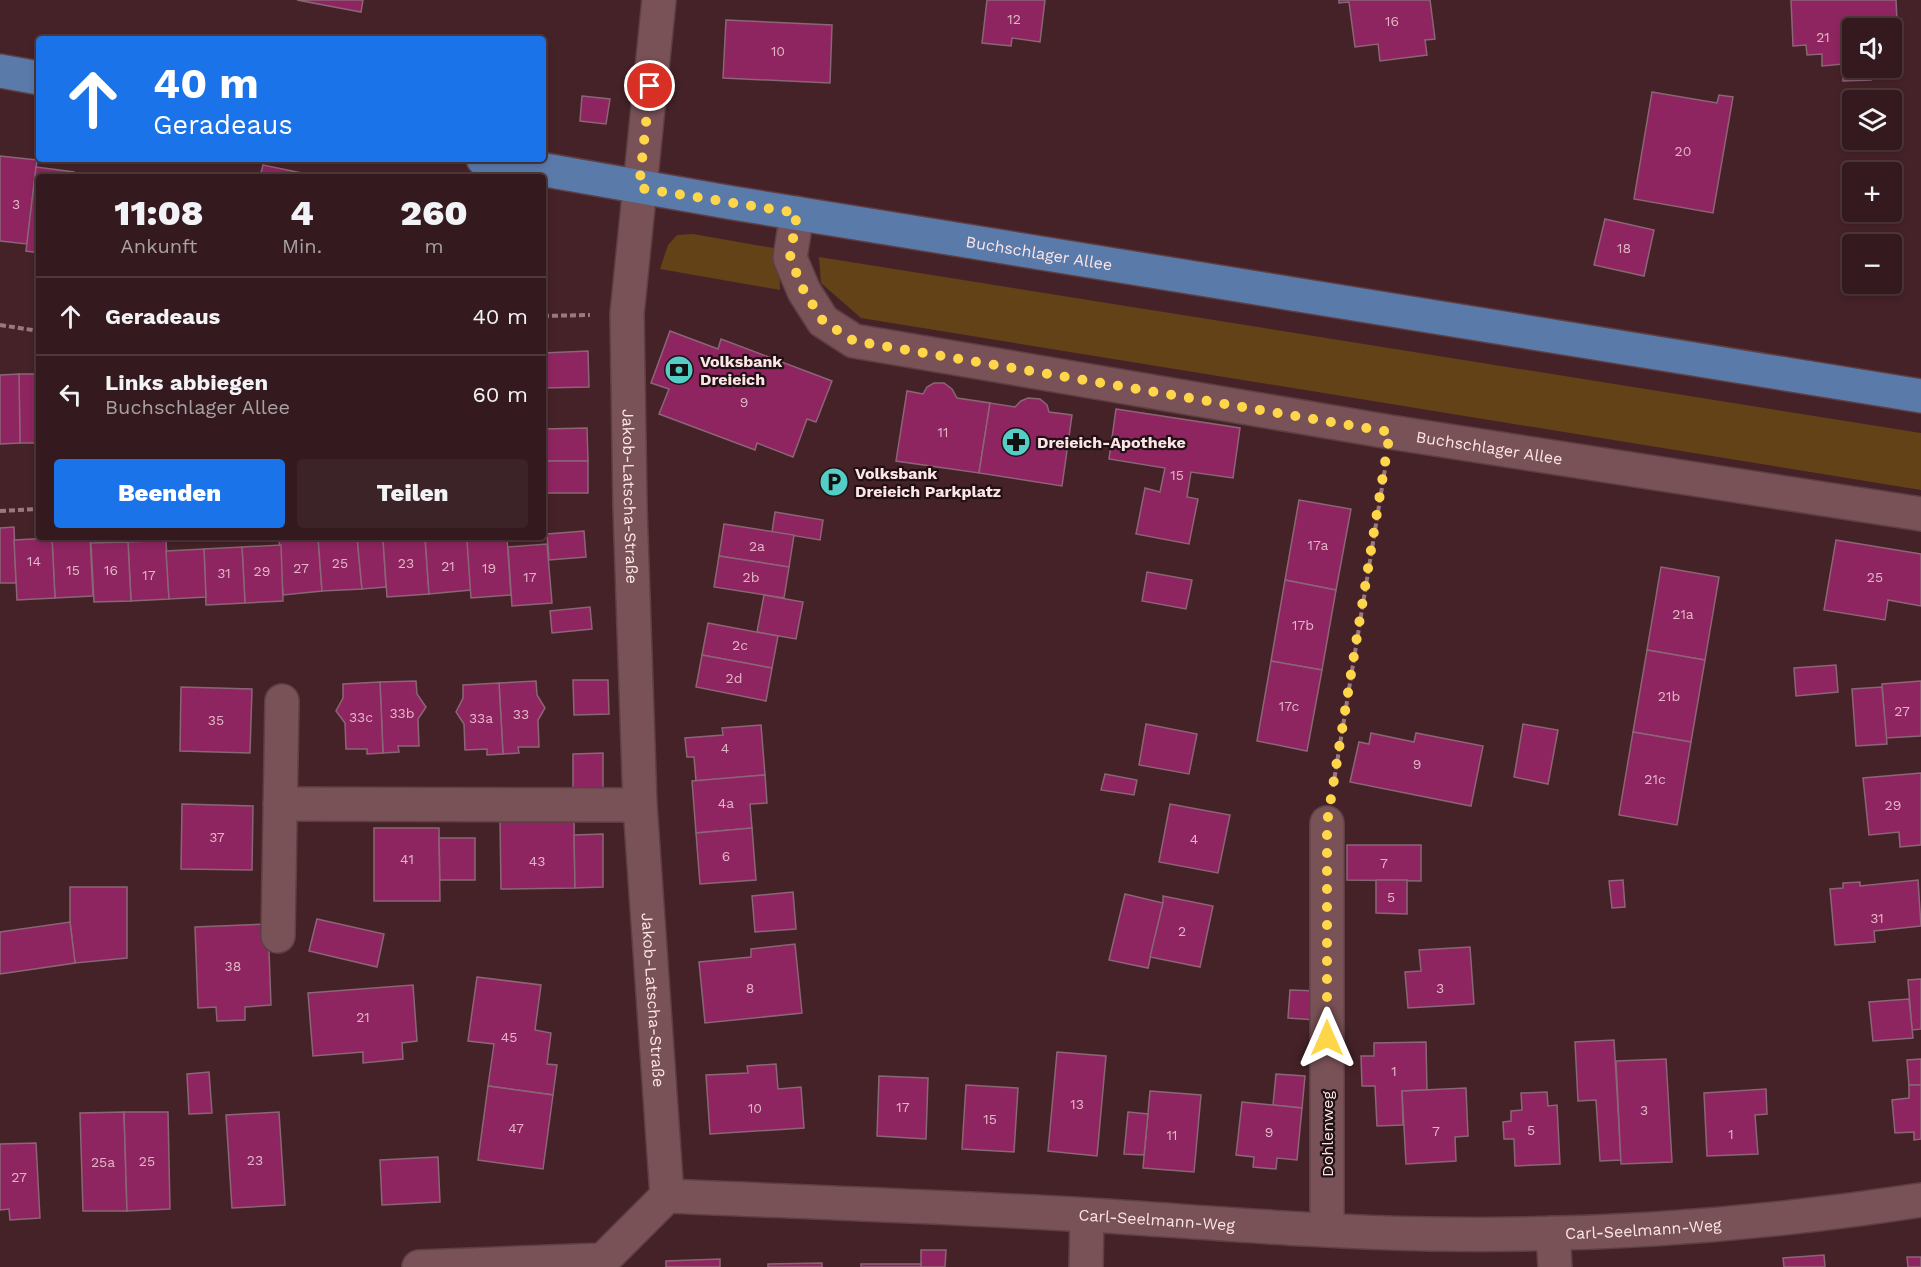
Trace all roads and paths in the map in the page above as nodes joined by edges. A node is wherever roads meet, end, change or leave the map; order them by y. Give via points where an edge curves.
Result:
1 (659, 0) edge
2 (0, 71) edge
3 (36, 77) edge
4 (499, 162) edge
5 (639, 188) junction
6 (797, 213) junction
7 (627, 314) junction
8 (546, 316) edge
9 (0, 325) edge
10 (36, 331) edge
11 (1921, 396) edge
12 (1390, 432) junction
13 (36, 510) edge
14 (0, 511) edge
15 (1921, 514) edge
16 (282, 701) dead end
17 (280, 804) junction
18 (640, 805) junction
19 (1327, 823) joint
20 (278, 936) dead end
21 (667, 1196) junction
22 (1921, 1200) edge
23 (1087, 1215) junction
24 (1327, 1230) junction
25 (1553, 1233) junction
26 (603, 1264) edge
27 (419, 1267) edge
28 (1086, 1267) edge
29 (1555, 1267) edge

1 - 5 street, Jakob-Latscha-Straße
2 - 3 main road
4 - 5 main road, Buchschlager Allee
5 - 6 main road, Buchschlager Allee
5 - 7 street, Jakob-Latscha-Straße
6 - 11 main road, Buchschlager Allee
6 - 12 street, Buchschlager Allee via 790,258 804,291 823,321 854,341
7 - 8 path
7 - 18 street, Jakob-Latscha-Straße
9 - 10 path
12 - 15 street, Buchschlager Allee
12 - 19 path
13 - 14 path
16 - 17 street
17 - 18 street
17 - 20 street
18 - 21 street, Jakob-Latscha-Straße
19 - 24 street, Dohlenweg
21 - 23 street, Carl-Seelmann-Weg
21 - 26 street
22 - 25 street, Carl-Seelmann-Weg via 1821,1214
23 - 24 street, Carl-Seelmann-Weg
23 - 28 street
24 - 25 street, Carl-Seelmann-Weg
25 - 29 street
26 - 27 street

